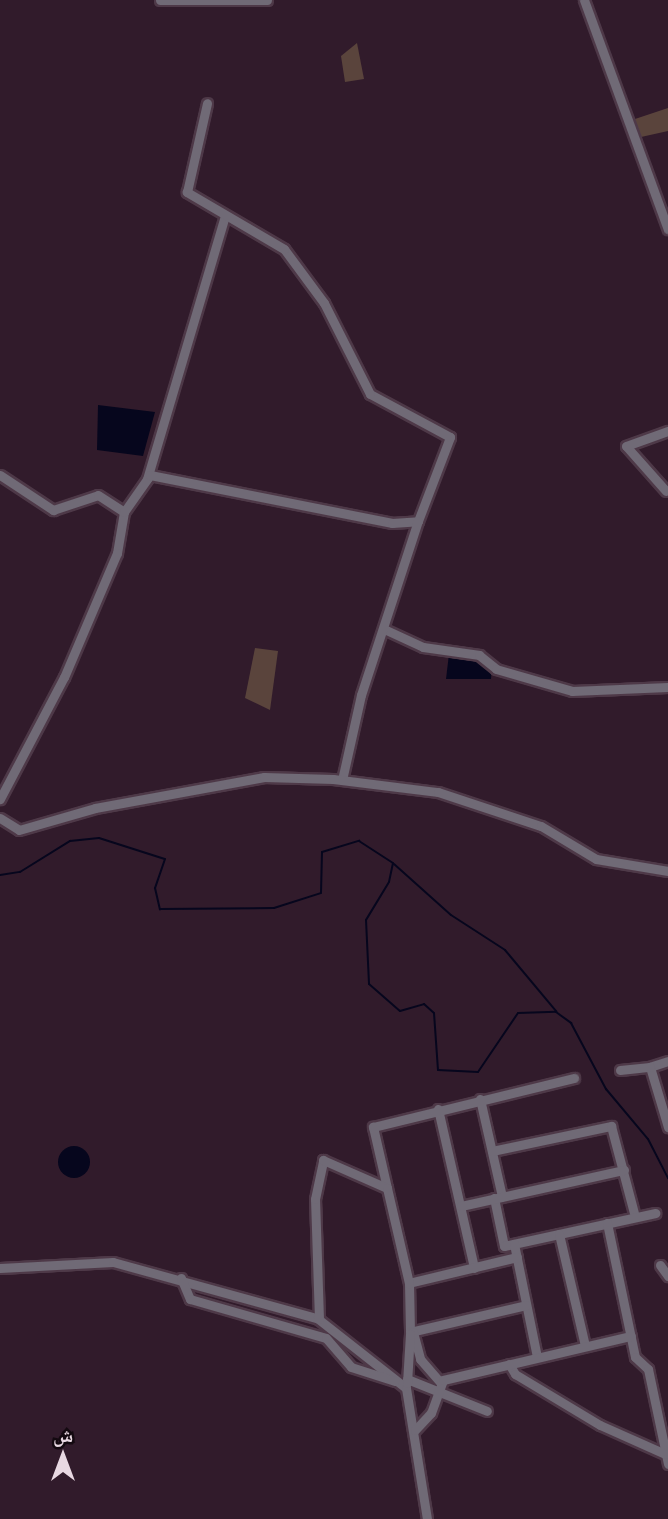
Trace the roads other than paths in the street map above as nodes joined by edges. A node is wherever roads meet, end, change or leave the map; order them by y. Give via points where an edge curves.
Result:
1 (160, 0) edge
2 (267, 0) edge
3 (584, 0) edge
4 (207, 103) dead end
5 (225, 216) junction
6 (668, 229) edge
7 (668, 431) edge
8 (0, 475) edge
9 (146, 481) junction
10 (666, 491) dead end
11 (124, 512) junction
12 (418, 521) junction
13 (384, 629) junction
14 (668, 687) edge
15 (342, 780) junction
16 (0, 799) edge
17 (0, 818) edge
18 (668, 871) edge
19 (668, 1061) edge
20 (650, 1067) junction
21 (620, 1070) dead end
22 (574, 1078) dead end
23 (481, 1099) junction
24 (438, 1109) junction
25 (668, 1127) edge
26 (492, 1151) junction
27 (624, 1170) junction
28 (387, 1188) junction
29 (498, 1198) junction
30 (461, 1206) junction
31 (654, 1213) dead end
32 (635, 1217) junction
33 (607, 1223) junction
34 (559, 1234) junction
35 (514, 1244) junction
36 (517, 1257) junction
37 (660, 1265) dead end
38 (0, 1268) edge
39 (474, 1268) junction
40 (668, 1276) edge
41 (181, 1278) junction
42 (409, 1283) junction
43 (526, 1305) junction
44 (319, 1319) junction
45 (412, 1332) junction
46 (631, 1336) junction
47 (585, 1346) junction
48 (537, 1357) junction
49 (509, 1364) junction
50 (403, 1383) junction
51 (441, 1383) junction
52 (437, 1394) junction
53 (487, 1411) dead end
54 (415, 1430) junction
55 (666, 1448) edge
56 (668, 1464) edge
57 (428, 1519) edge

1 - 2 street
3 - 6 street
4 - 5 street via 187,192
5 - 9 street
5 - 12 street via 304,268 379,402 446,430 450,437
7 - 10 street via 626,446
8 - 11 street via 52,510 98,495
9 - 11 street
9 - 12 street via 150,475 392,523
11 - 16 street via 117,553 64,677
12 - 13 street
13 - 14 street via 423,647 479,655 496,669 572,691
13 - 15 street
15 - 17 street via 264,777 95,808 19,830
15 - 18 street via 438,792 541,826 596,859
19 - 20 street
20 - 21 street
20 - 25 street
22 - 23 street
23 - 24 street
23 - 26 street
24 - 28 street via 373,1127
24 - 30 street
26 - 27 street via 607,1125 614,1129
26 - 29 street
27 - 29 street
27 - 32 street
28 - 42 street
28 - 44 street via 323,1160 316,1199
29 - 30 street
29 - 35 street via 504,1247
30 - 39 street
31 - 32 street
32 - 33 street
33 - 34 street
33 - 46 street
34 - 35 street
34 - 47 street
35 - 36 street
36 - 39 street
36 - 43 street
37 - 40 street
38 - 41 street via 113,1262
39 - 42 street
41 - 44 street
41 - 50 street via 190,1299 326,1338 351,1367
42 - 45 street
43 - 45 street
43 - 48 street
44 - 50 street
45 - 50 street
45 - 51 street via 420,1359
46 - 47 street
46 - 55 street via 635,1357 648,1369
47 - 48 street
48 - 49 street
49 - 51 street
49 - 55 street via 516,1374 600,1425
50 - 52 street
50 - 54 street
51 - 52 street
52 - 53 street
52 - 54 street
54 - 57 street
55 - 56 street

